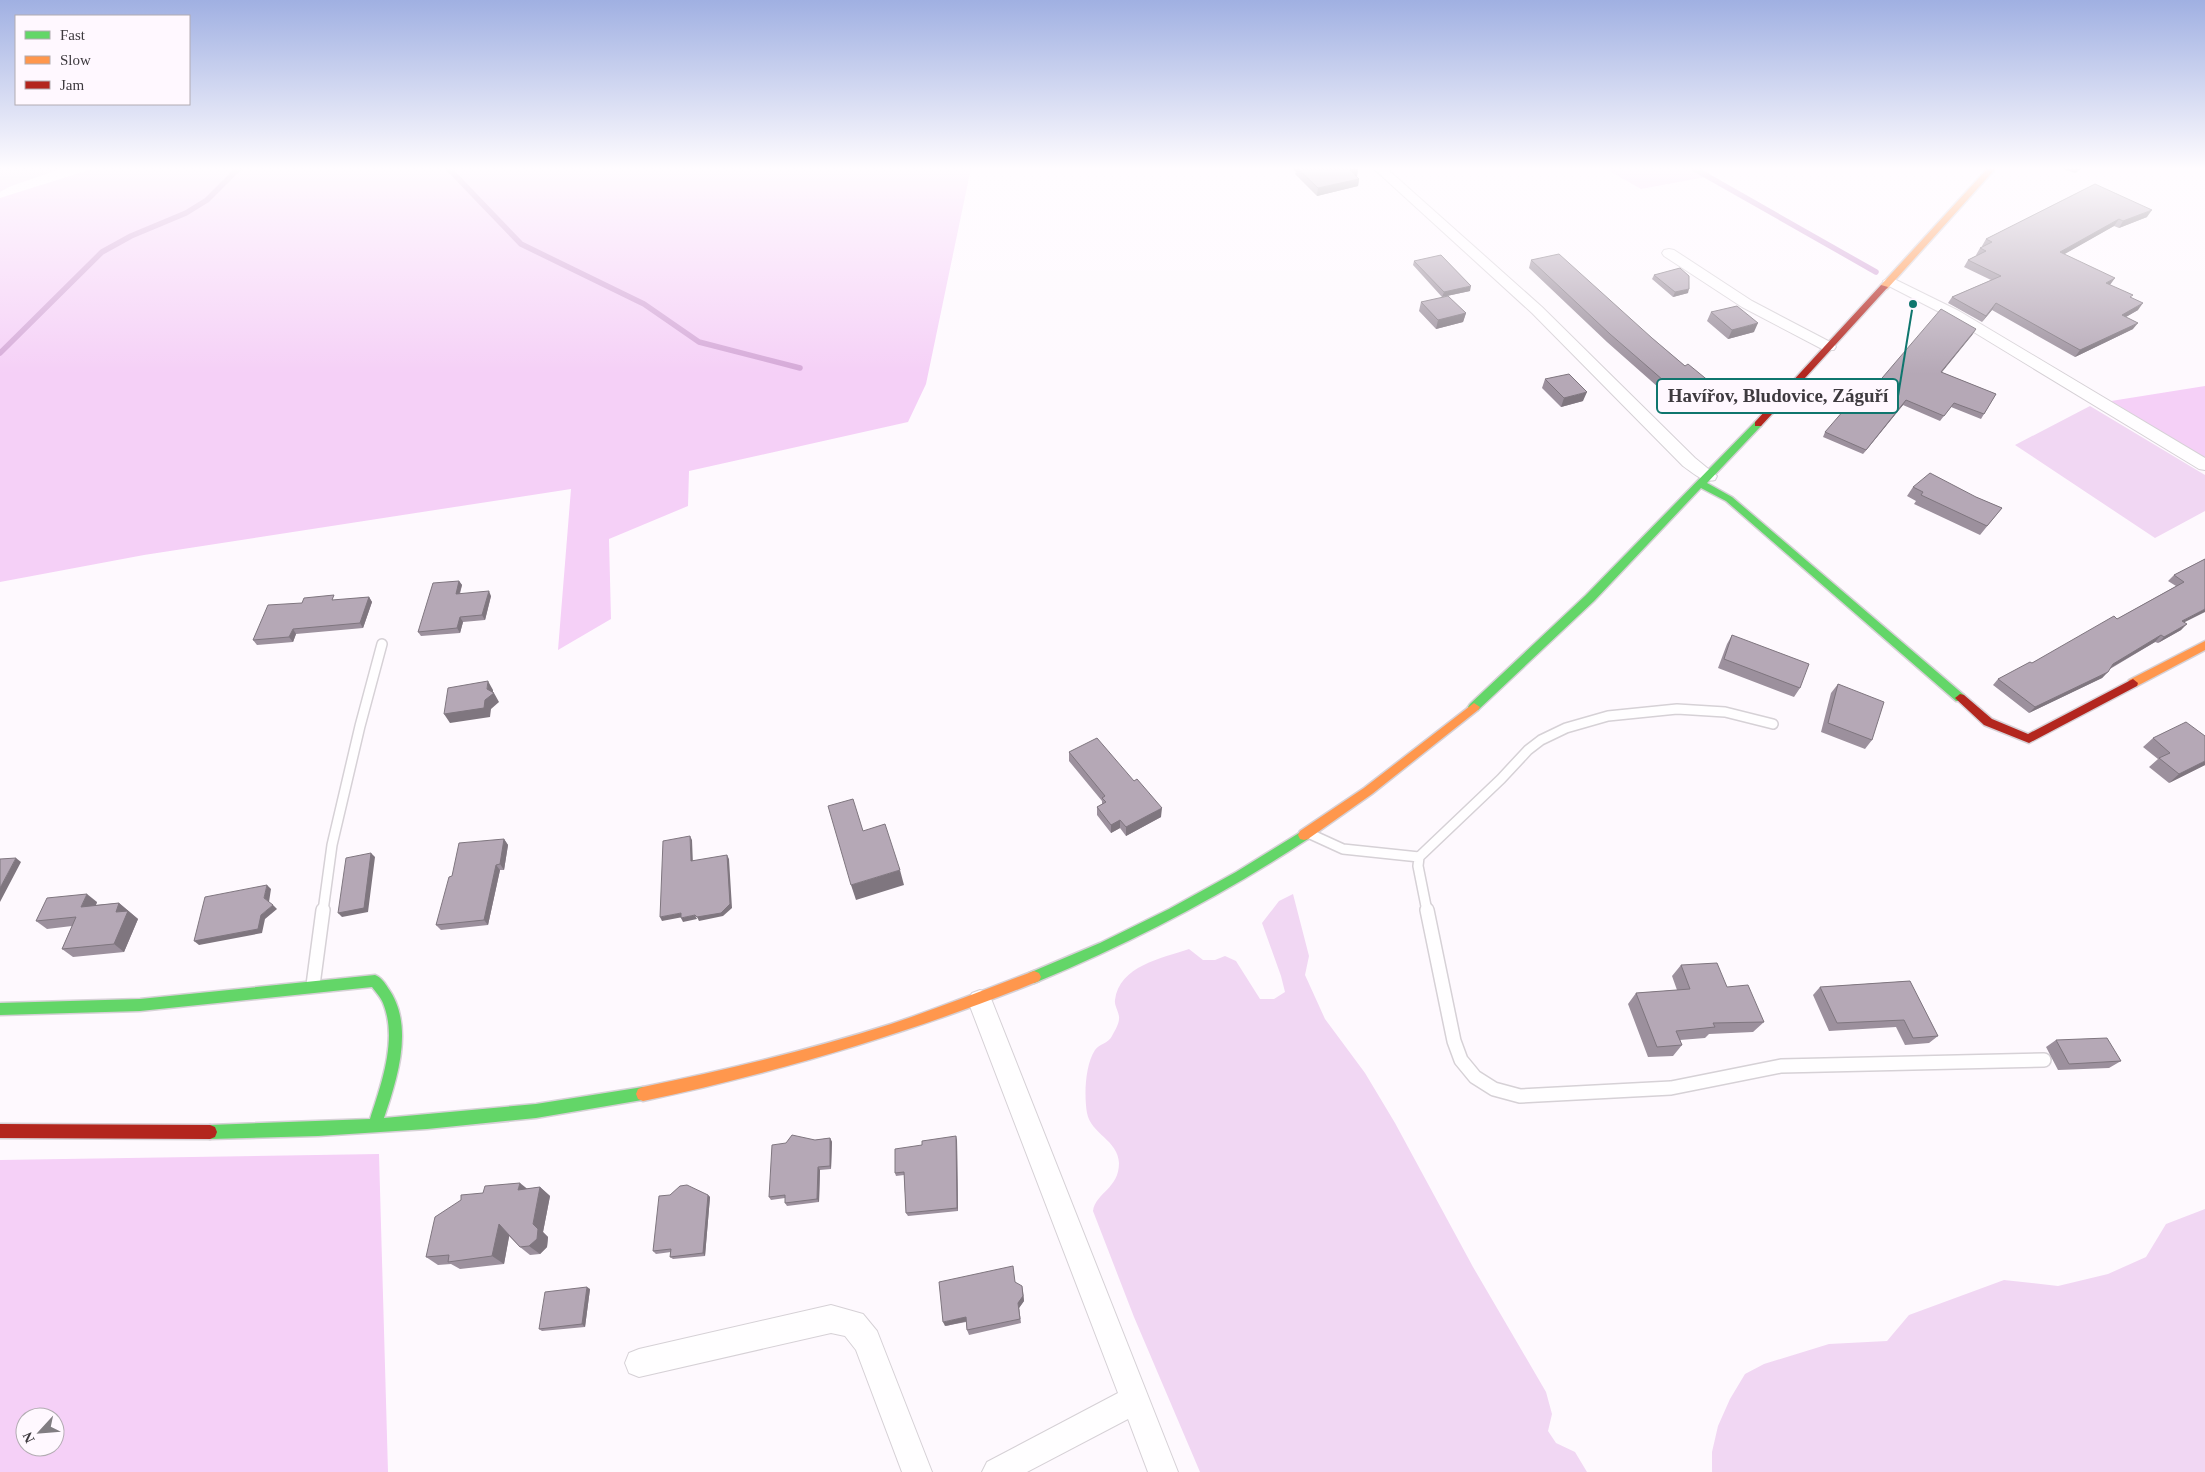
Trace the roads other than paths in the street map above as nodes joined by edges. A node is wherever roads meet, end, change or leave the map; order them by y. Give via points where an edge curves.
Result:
1 (1455, 237) edge
2 (1930, 237) edge
3 (1669, 253) dead end
4 (1890, 281) junction
5 (1829, 346) junction
6 (2205, 465) edge
7 (1705, 480) junction
8 (382, 644) dead end
9 (2205, 645) edge
10 (1773, 724) dead end
11 (1308, 833) junction
12 (1419, 858) junction
13 (313, 986) junction
14 (980, 1000) junction
15 (0, 1009) edge
16 (2044, 1060) dead end
17 (374, 1126) junction
18 (0, 1131) edge
19 (638, 1363) dead end
20 (1134, 1400) junction
21 (917, 1472) edge
22 (997, 1472) edge
23 (1163, 1472) edge

1 - 7 street via 1537,310
2 - 4 street
3 - 5 street via 1747,304
4 - 5 street
4 - 6 street via 1954,314
5 - 7 street
7 - 9 street via 1988,722 2029,739
7 - 11 street via 1590,600 1498,686 1388,776
8 - 13 lane via 332,845
10 - 12 lane via 1720,711 1688,708 1649,710 1574,724 1529,748
11 - 12 lane via 1342,849
11 - 14 street via 1176,912 1085,956
12 - 16 lane via 1454,1041 1461,1060 1475,1077 1494,1089 1520,1096 1558,1094 1670,1088 1781,1066
13 - 15 street via 140,1005
13 - 17 street via 375,981 391,1004 395,1039
14 - 17 street via 866,1039 690,1084 511,1113
14 - 20 street
17 - 18 street via 252,1132 53,1134
19 - 21 street via 832,1319 853,1324 867,1341
20 - 22 street
20 - 23 street

